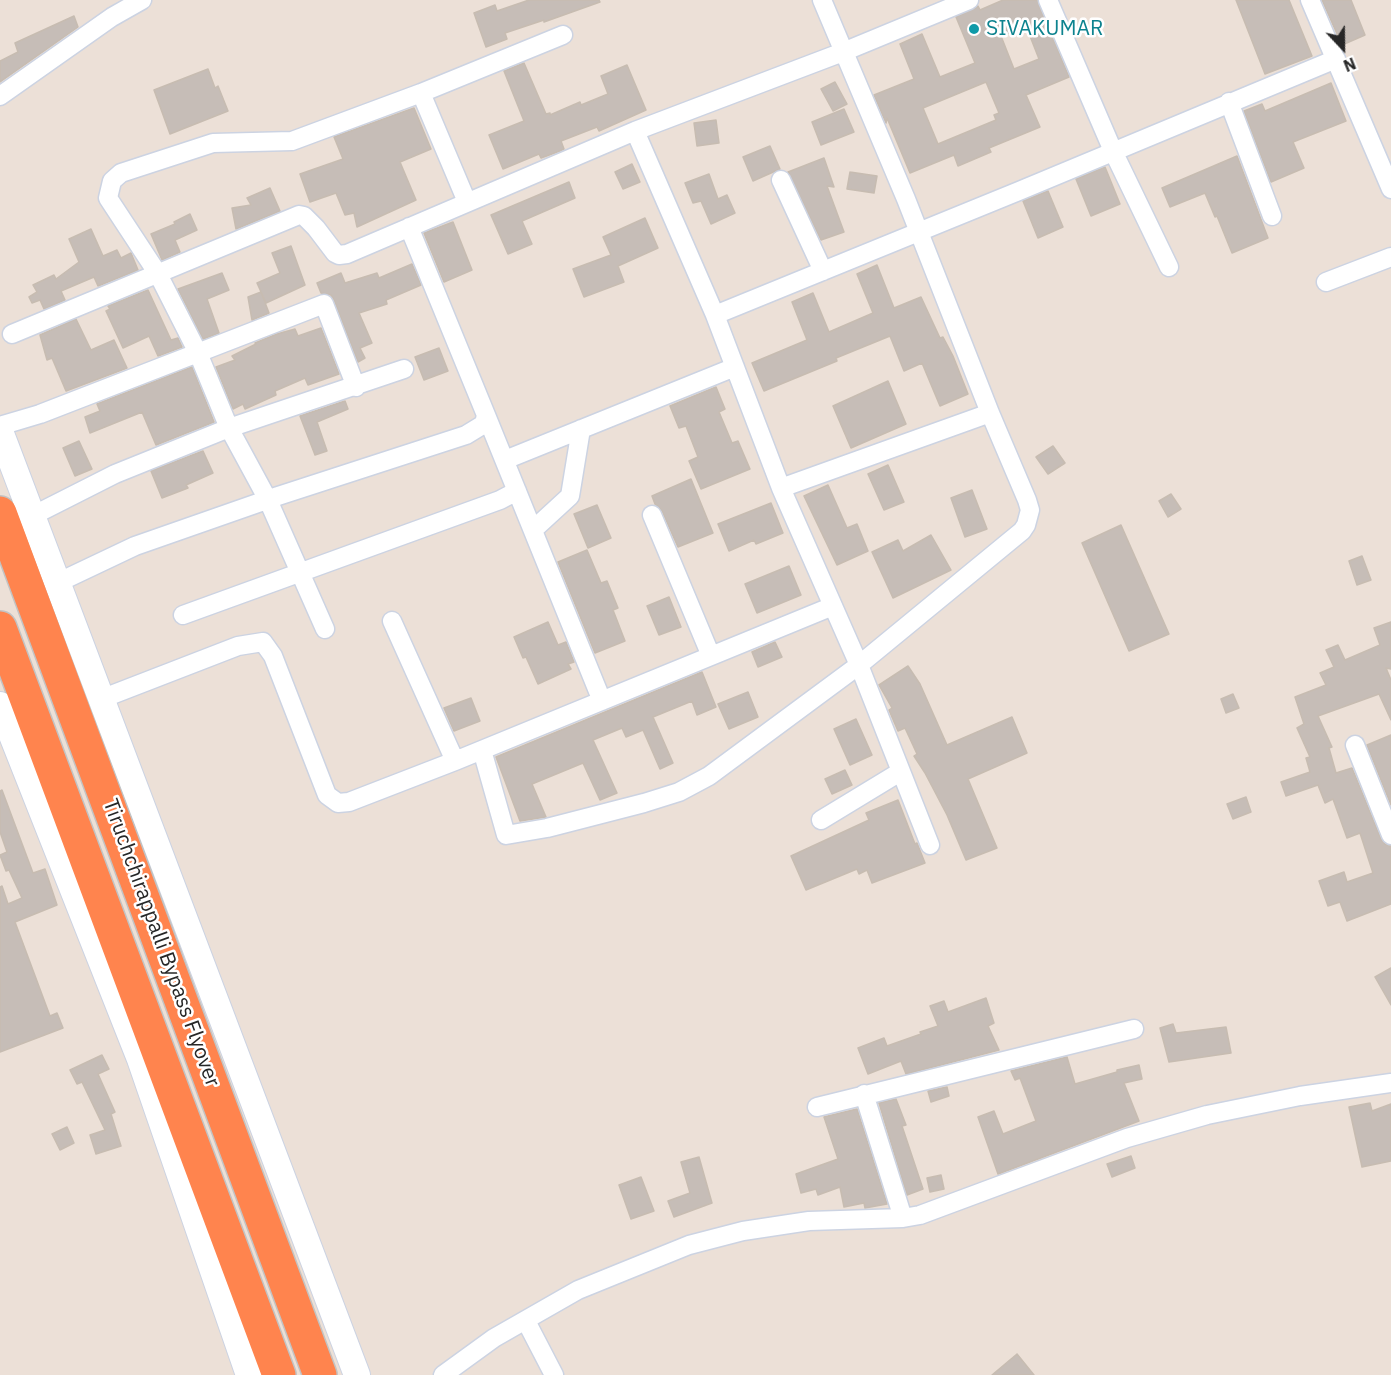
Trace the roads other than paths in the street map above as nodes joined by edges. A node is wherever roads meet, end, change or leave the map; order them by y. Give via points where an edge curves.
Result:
1 (142, 0) edge
2 (822, 0) edge
3 (969, 0) edge
4 (1048, 0) edge
5 (1310, 0) edge
6 (564, 35) dead end
7 (843, 52) junction
8 (1336, 59) junction
9 (421, 93) junction
10 (0, 96) edge
11 (1229, 102) junction
12 (635, 131) junction
13 (1113, 151) junction
14 (781, 180) dead end
15 (1391, 189) edge
16 (467, 202) junction
17 (1272, 216) dead end
18 (409, 227) junction
19 (919, 232) junction
20 (1391, 257) edge
21 (1169, 267) dead end
22 (823, 271) junction
23 (159, 274) junction
24 (1326, 282) dead end
25 (715, 315) junction
26 (12, 334) dead end
27 (198, 353) junction
28 (735, 367) junction
29 (405, 369) dead end
30 (356, 387) junction
31 (990, 413) junction
32 (486, 415) junction
33 (0, 426) edge
34 (229, 428) junction
35 (581, 429) junction
36 (0, 431) edge
37 (505, 460) junction
38 (781, 488) junction
39 (517, 491) junction
40 (268, 500) junction
41 (16, 514) edge
42 (652, 514) dead end
43 (533, 530) junction
44 (300, 573) junction
45 (57, 583) junction
46 (833, 606) junction
47 (183, 615) dead end
48 (392, 621) dead end
49 (0, 628) edge
50 (325, 629) dead end
51 (711, 656) junction
52 (859, 665) junction
53 (101, 699) junction
54 (602, 701) junction
55 (0, 705) edge
56 (1355, 745) dead end
57 (482, 750) junction
58 (454, 761) junction
59 (900, 772) junction
60 (821, 820) dead end
61 (1391, 835) edge
62 (930, 845) dead end
63 (1134, 1029) dead end
64 (1391, 1083) edge
65 (864, 1094) junction
66 (817, 1107) dead end
67 (903, 1218) junction
68 (526, 1321) junction
69 (249, 1375) edge
70 (279, 1375) edge
71 (320, 1375) edge
72 (357, 1375) edge
73 (442, 1375) edge
74 (554, 1375) edge

1 - 10 street
2 - 7 street
3 - 7 street
4 - 13 street
5 - 8 street
6 - 9 street
7 - 12 street
7 - 19 street
8 - 11 street
8 - 15 street
9 - 16 street
9 - 23 street via 292,141 213,143 121,173 112,181 108,198
11 - 13 street
11 - 17 street
12 - 16 street
12 - 25 street
13 - 19 street
13 - 21 street
14 - 22 street
16 - 18 street
18 - 23 street via 339,255 299,215
18 - 32 street
19 - 22 street
19 - 31 street
20 - 24 street
22 - 25 street
23 - 26 street
23 - 27 street
25 - 28 street
27 - 30 street via 324,304
27 - 33 street
27 - 34 street
28 - 35 street
28 - 38 street
29 - 30 street
30 - 34 street
31 - 38 street
31 - 52 street via 1027,500 1030,510 1026,525
32 - 37 street
32 - 40 street via 484,424 466,435
34 - 40 street
34 - 41 street
35 - 37 street
35 - 43 street via 570,496
36 - 41 street
37 - 39 street
38 - 46 street
39 - 43 street
39 - 44 street
40 - 44 street
40 - 45 street via 135,546
41 - 45 street
41 - 71 highway, Tiruchchirappalli Bypass Flyover
42 - 51 street
43 - 54 street
44 - 47 street
44 - 50 street
45 - 53 street
46 - 51 street
46 - 52 street
48 - 58 street
49 - 70 highway, Tiruchchirappalli Bypass Flyover
51 - 54 street
52 - 57 street via 709,776 679,792 547,828 506,835
52 - 59 street
53 - 58 street via 238,646 263,642 273,656 327,795 338,803
53 - 72 street
54 - 57 street
55 - 69 street via 140,1059
56 - 61 street
57 - 58 street
59 - 60 street
59 - 62 street
63 - 65 street
64 - 67 street via 1207,1114 1127,1138
65 - 66 street
65 - 67 street
67 - 68 street via 809,1221 743,1231 689,1245 578,1290
68 - 73 street via 494,1338
68 - 74 street

